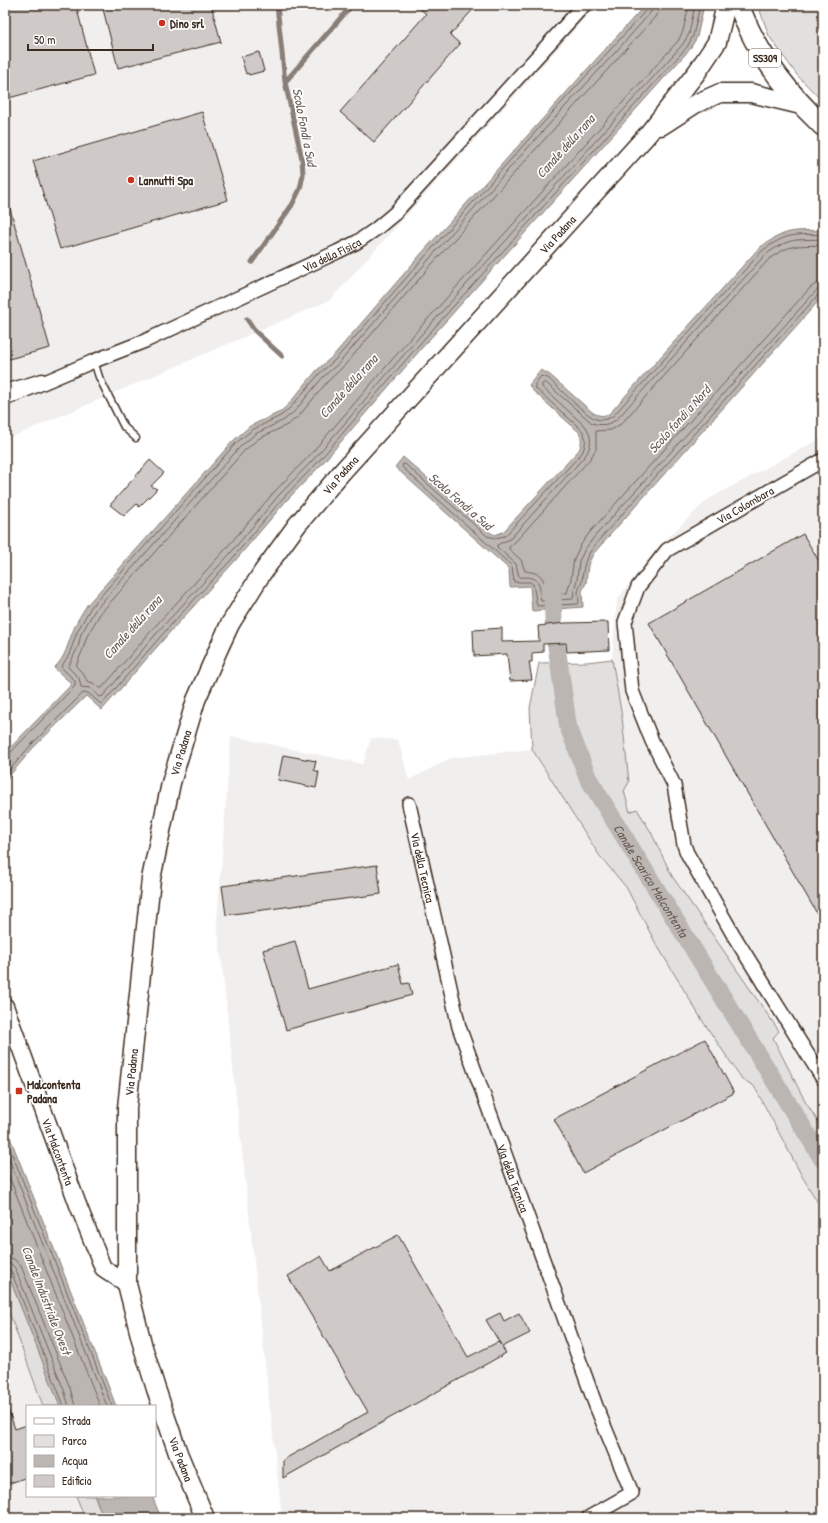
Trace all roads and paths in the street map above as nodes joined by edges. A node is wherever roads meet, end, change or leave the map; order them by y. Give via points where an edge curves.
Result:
1 (584, 5) edge
2 (726, 5) edge
3 (739, 5) edge
4 (801, 105) junction
5 (823, 126) edge
6 (648, 134) junction
7 (89, 363) junction
8 (5, 388) edge
9 (5, 399) edge
10 (136, 438) dead end
11 (823, 460) edge
12 (409, 804) dead end
13 (5, 1009) edge
14 (823, 1079) edge
15 (127, 1284) junction
16 (205, 1518) edge
17 (588, 1518) edge

1 - 7 street, Via della Fisica via 411,196 376,229 337,252 145,341
2 - 6 main road, Via Padana via 717,42
3 - 4 main road, SS309 via 766,60
4 - 5 main road, SS309
4 - 6 main road, Via Padana via 751,93 720,93 695,104
6 - 15 main road, Via Padana via 297,525 248,593 218,650 196,700 170,783 151,879 127,1108
7 - 8 lane
7 - 9 street, Via della Fisica
7 - 10 lane via 99,377 124,427
11 - 14 street, Via Colombara via 667,550 638,587 625,622 632,691 674,785 687,854 734,936
12 - 17 street, Via della Tecnica via 459,1027 596,1406 632,1493
13 - 15 street, Via Malcontenta via 103,1268
15 - 16 main road, Via Padana via 156,1389 178,1453

